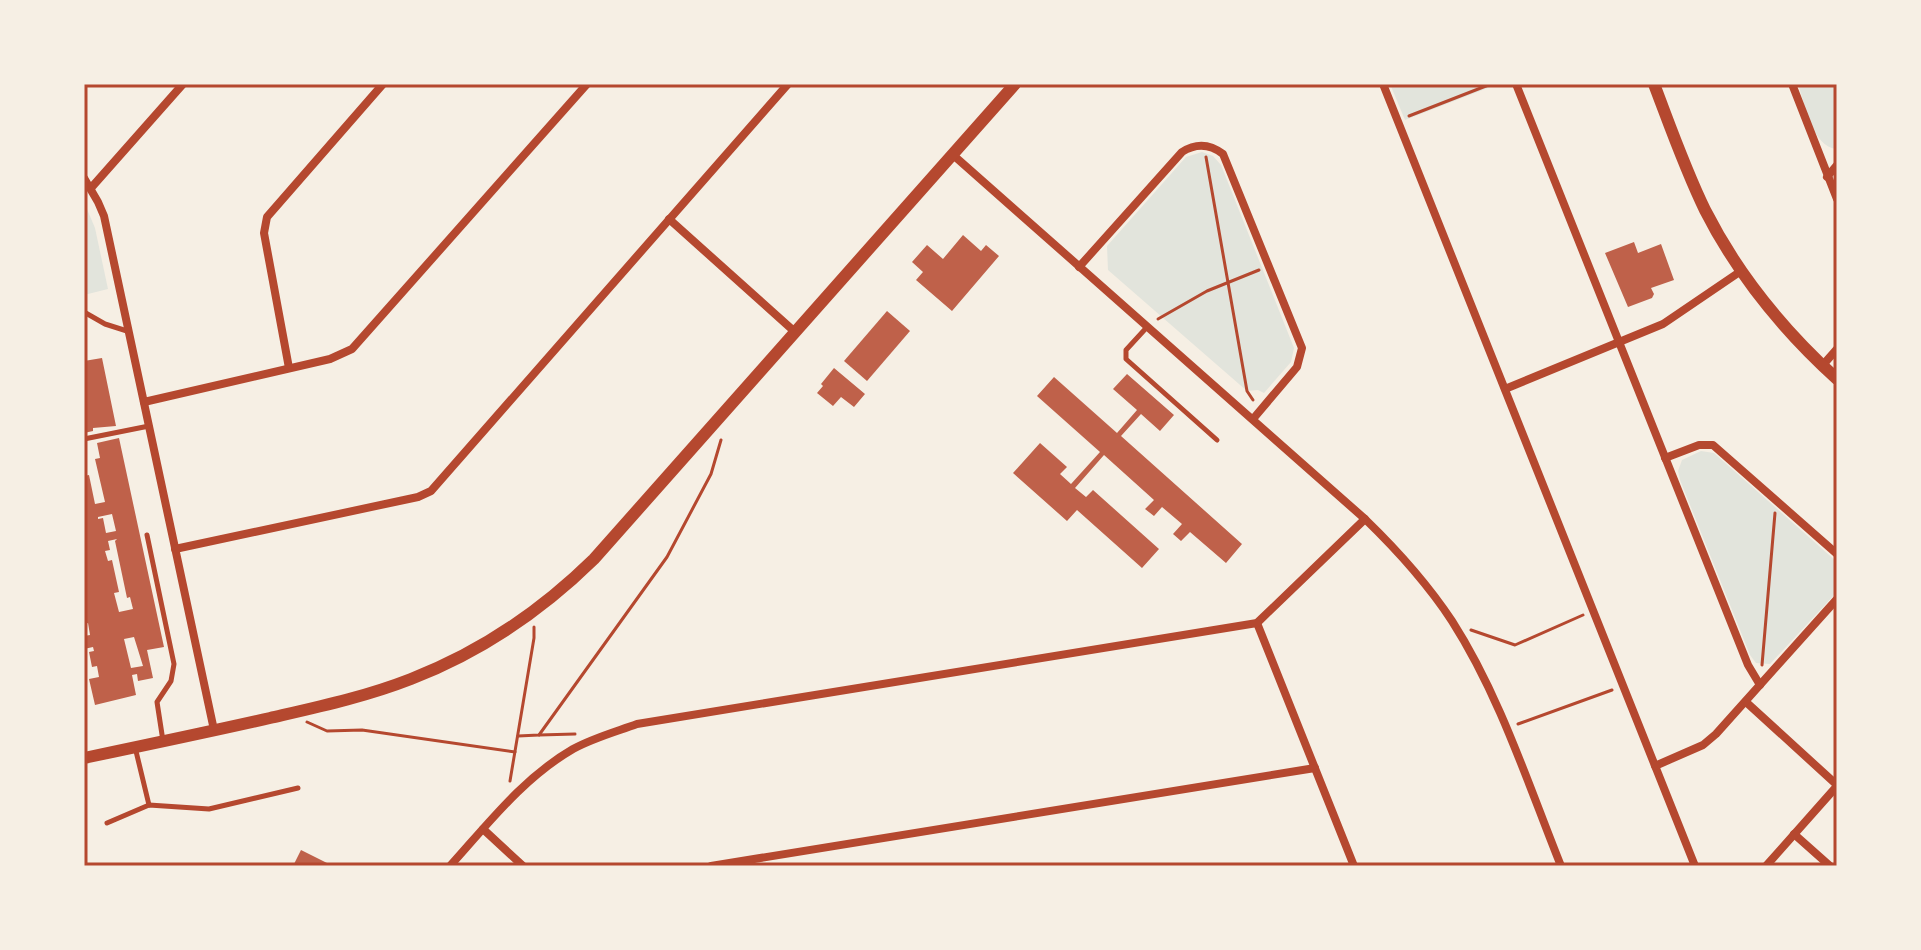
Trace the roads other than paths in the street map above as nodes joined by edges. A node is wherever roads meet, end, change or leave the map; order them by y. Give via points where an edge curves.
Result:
1 (183, 84) edge
2 (383, 84) edge
3 (587, 84) edge
4 (788, 84) edge
5 (1015, 84) edge
6 (1383, 84) edge
7 (1654, 84) edge
8 (1792, 84) edge
9 (1519, 85) edge
10 (952, 154) junction
11 (1837, 165) edge
12 (1827, 177) junction
13 (84, 178) edge
14 (91, 188) junction
15 (1837, 199) edge
16 (669, 219) junction
17 (1079, 267) junction
18 (1741, 271) junction
19 (84, 312) edge
20 (1148, 326) junction
21 (128, 332) junction
22 (795, 332) junction
23 (1619, 342) junction
24 (1837, 349) edge
25 (1822, 366) junction
26 (289, 368) junction
27 (1837, 379) edge
28 (1505, 389) junction
29 (144, 402) junction
30 (1253, 419) junction
31 (149, 426) junction
32 (84, 439) edge
33 (1217, 440) dead end
34 (1665, 458) junction
35 (1365, 519) junction
36 (147, 535) dead end
37 (175, 549) junction
38 (1837, 554) edge
39 (1837, 599) edge
40 (1257, 623) junction
41 (1760, 685) junction
42 (1746, 702) junction
43 (214, 730) junction
44 (163, 741) junction
45 (135, 747) junction
46 (84, 758) edge
47 (1655, 766) junction
48 (1315, 768) junction
49 (1837, 786) edge
50 (298, 788) dead end
51 (149, 805) junction
52 (107, 823) dead end
53 (483, 829) junction
54 (1794, 834) junction
55 (450, 866) edge
56 (523, 866) edge
57 (711, 866) edge
58 (1354, 866) edge
59 (1561, 866) edge
60 (1695, 866) edge
61 (1766, 866) edge
62 (1830, 866) edge

1 - 14 street
2 - 26 street via 267,217 264,233
3 - 26 street via 357,345 339,356
4 - 16 street
5 - 10 street
6 - 28 street
7 - 18 street via 1697,192
8 - 12 street
9 - 23 street
10 - 17 street
10 - 22 street
11 - 12 street
12 - 15 street
13 - 14 street
14 - 21 street via 104,216
16 - 22 street
16 - 37 street via 431,491
17 - 20 street
17 - 30 street via 1182,152 1204,145 1217,150 1227,160 1300,341 1297,367
18 - 23 street via 1674,317
18 - 25 street
19 - 21 lane
20 - 30 street
20 - 33 lane via 1126,350 1126,359
21 - 29 street
22 - 43 street via 594,559 526,618 462,656 378,692
23 - 28 street
23 - 34 street
24 - 25 street
25 - 27 street
26 - 29 street
28 - 47 street
29 - 31 street
30 - 35 street
31 - 32 lane
31 - 37 street
34 - 38 street via 1713,445
34 - 41 street
35 - 40 street
35 - 59 street via 1410,565 1452,621 1506,728
36 - 44 lane via 174,664 171,681 157,702
37 - 43 street
39 - 41 street
40 - 48 street
40 - 53 street via 637,724 549,764
41 - 42 street
42 - 47 street via 1703,745
42 - 49 street
43 - 44 street
44 - 45 street
45 - 46 street
45 - 51 lane
47 - 60 street
48 - 57 street
48 - 58 street
49 - 54 street
50 - 51 lane via 209,809
51 - 52 lane
53 - 55 street
53 - 56 street
54 - 61 street
54 - 62 street

